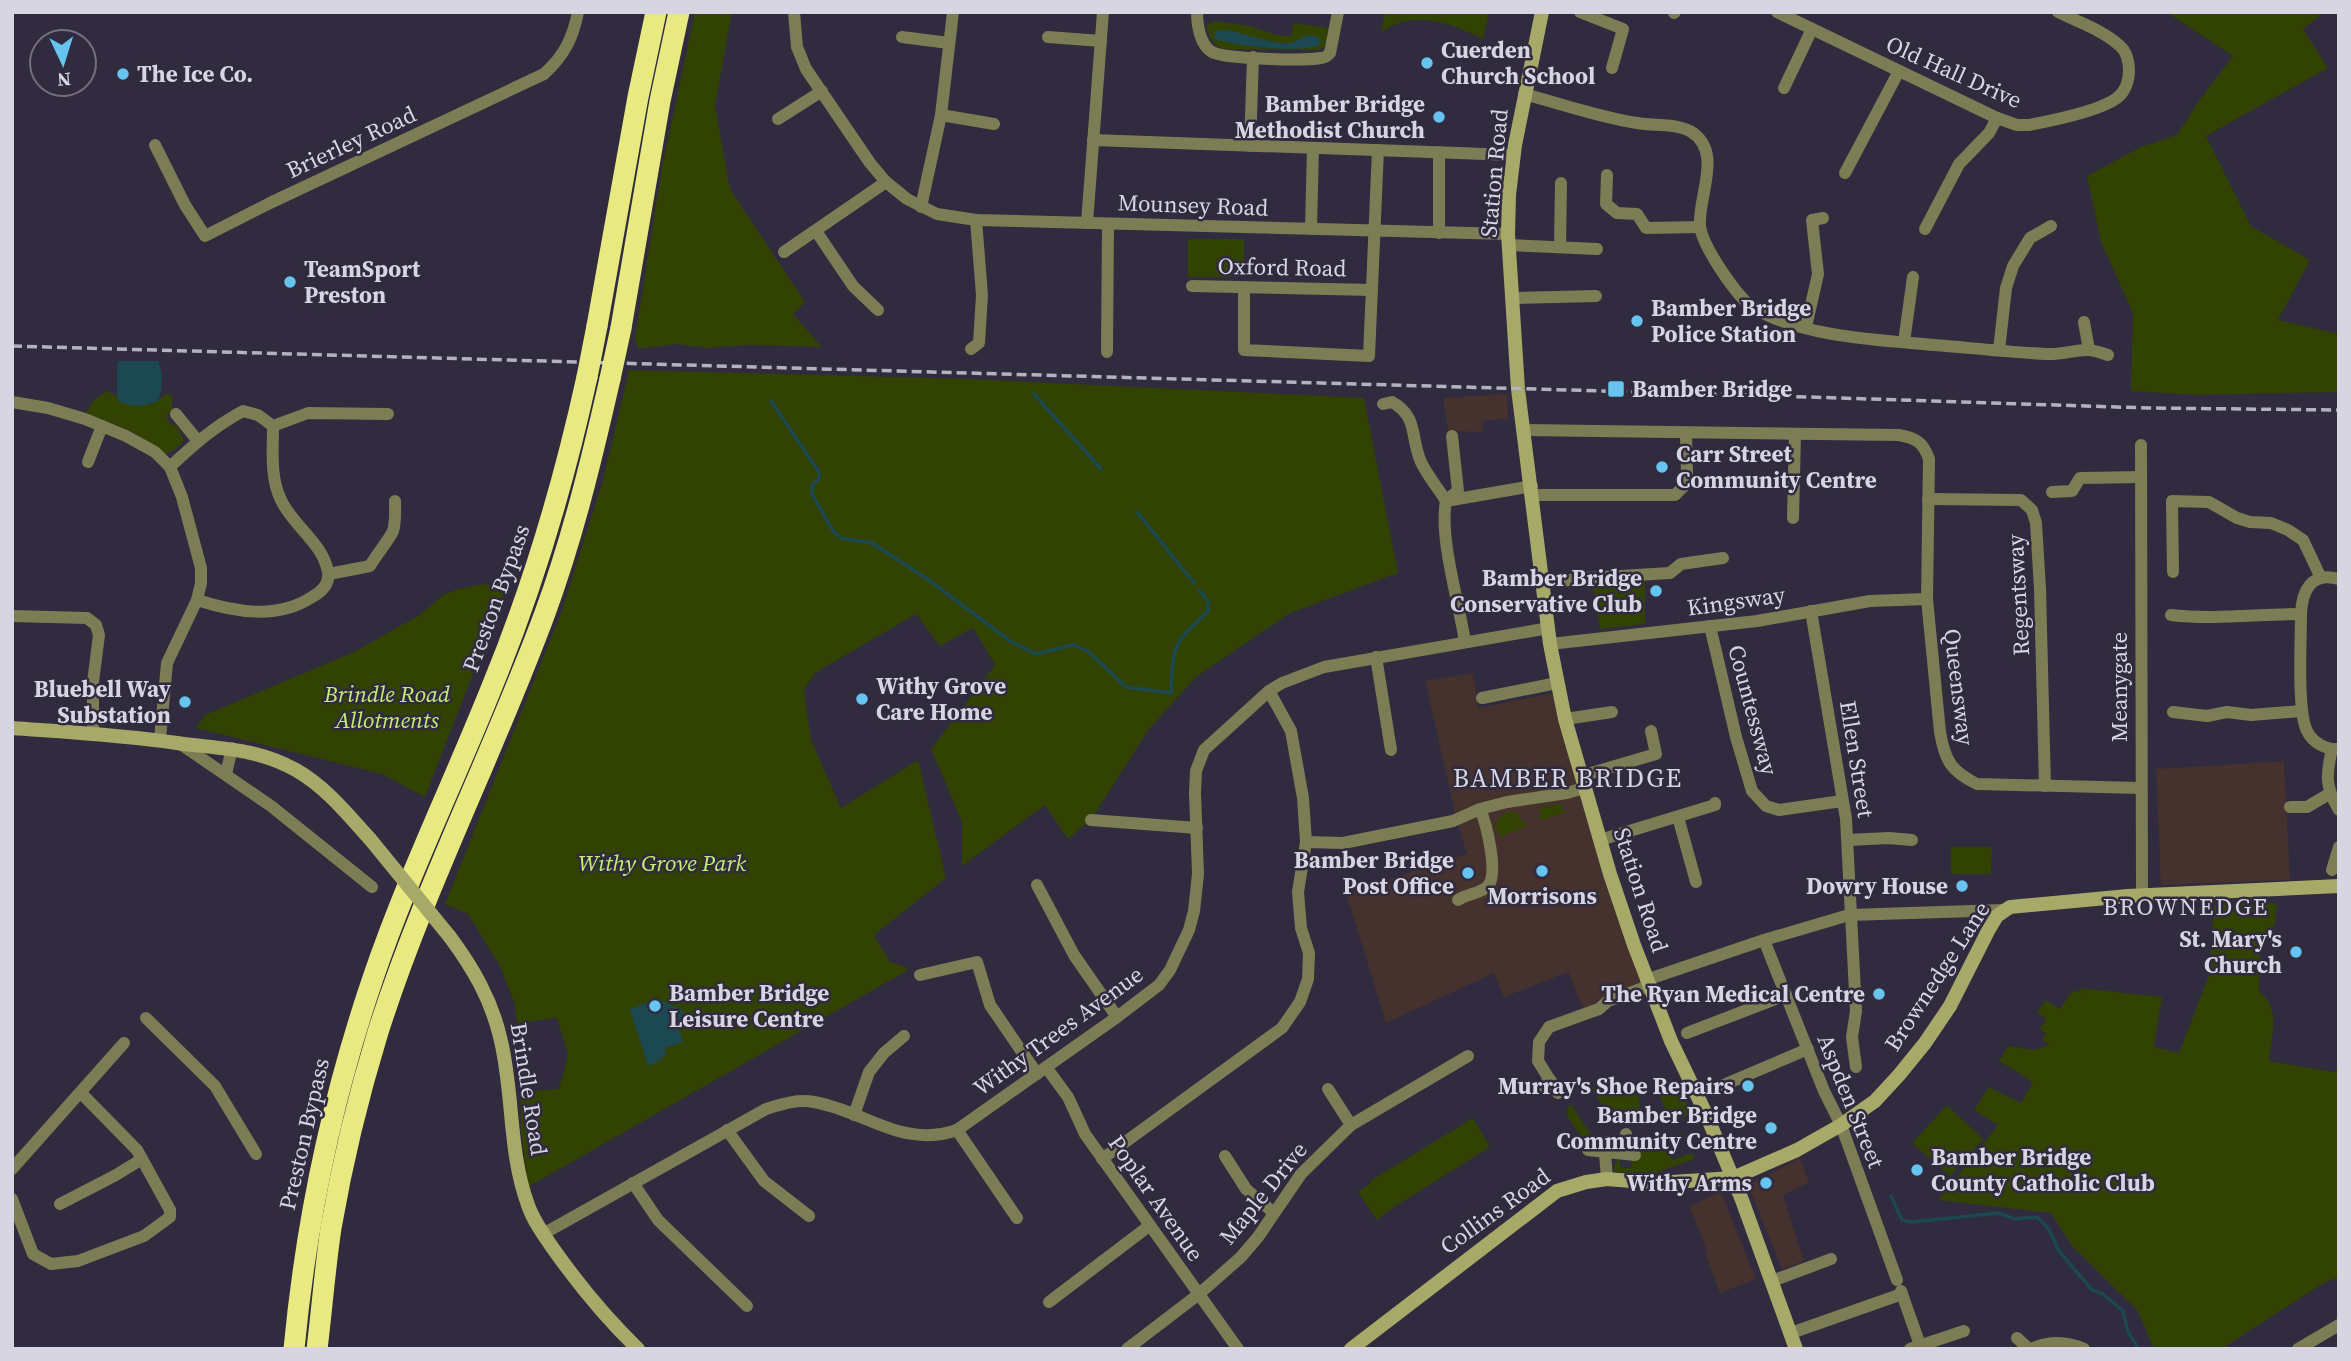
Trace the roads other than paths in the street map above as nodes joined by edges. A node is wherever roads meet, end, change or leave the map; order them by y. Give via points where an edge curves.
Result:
1 (578, 12) edge
2 (656, 12) edge
3 (679, 12) edge
4 (794, 12) edge
5 (953, 12) edge
6 (1103, 12) edge
7 (1197, 12) edge
8 (1338, 12) edge
9 (1542, 12) edge
10 (1580, 12) edge
11 (1777, 12) edge
12 (2058, 12) edge
13 (1812, 29) junction
14 (902, 37) dead end
15 (1048, 37) dead end
16 (1101, 41) junction
17 (949, 43) junction
18 (1253, 57) junction
19 (1612, 68) dead end
20 (1899, 71) junction
21 (1784, 88) dead end
22 (822, 91) junction
23 (1524, 94) junction
24 (941, 115) junction
25 (1997, 118) junction
26 (778, 119) dead end
27 (995, 124) dead end
28 (1093, 140) junction
29 (155, 145) dead end
30 (1250, 146) junction
31 (1313, 148) junction
32 (1378, 150) junction
33 (1439, 152) junction
34 (1513, 155) junction
35 (1845, 173) dead end
36 (1607, 175) dead end
37 (887, 182) junction
38 (1561, 183) dead end
39 (921, 207) junction
40 (1824, 218) dead end
41 (976, 220) junction
42 (1087, 223) junction
43 (1108, 224) junction
44 (2051, 226) dead end
45 (1700, 227) junction
46 (1311, 229) junction
47 (1925, 229) dead end
48 (816, 231) junction
49 (1375, 231) junction
50 (1438, 233) junction
51 (1508, 239) junction
52 (1560, 247) junction
53 (1597, 248) dead end
54 (784, 252) dead end
55 (1913, 276) dead end
56 (1192, 286) dead end
57 (1244, 287) junction
58 (1372, 290) junction
59 (1596, 296) dead end
60 (1513, 298) junction
61 (878, 310) dead end
62 (2084, 322) dead end
63 (1806, 327) junction
64 (1904, 342) junction
65 (971, 349) dead end
66 (1999, 350) junction
67 (2089, 350) junction
68 (1107, 352) dead end
69 (2108, 355) dead end
70 (12, 402) edge
71 (1383, 404) dead end
72 (176, 414) dead end
73 (388, 414) dead end
74 (102, 426) junction
75 (273, 426) junction
76 (1523, 430) junction
77 (1686, 433) junction
78 (1795, 434) junction
79 (1452, 436) dead end
80 (198, 440) junction
81 (2141, 445) dead end
82 (88, 462) dead end
83 (170, 467) junction
84 (2141, 477) junction
85 (1532, 490) junction
86 (2052, 492) dead end
87 (1928, 499) junction
88 (1446, 500) junction
89 (396, 501) dead end
90 (1793, 518) dead end
91 (1723, 558) dead end
92 (2173, 572) dead end
93 (329, 574) junction
94 (2322, 578) junction
95 (2339, 579) edge
96 (1543, 583) junction
97 (197, 600) junction
98 (1927, 600) junction
99 (1811, 611) junction
100 (2301, 614) junction
101 (12, 616) edge
102 (2169, 616) dead end
103 (1710, 626) junction
104 (1549, 628) junction
105 (1465, 642) junction
106 (1550, 644) junction
107 (1376, 657) junction
108 (1558, 683) junction
109 (1269, 691) junction
110 (1482, 698) dead end
111 (2302, 711) junction
112 (1612, 712) dead end
113 (2170, 712) dead end
114 (1564, 719) junction
115 (12, 728) edge
116 (1651, 731) dead end
117 (93, 734) junction
118 (160, 739) junction
119 (178, 743) junction
120 (232, 748) junction
121 (2335, 749) edge
122 (1391, 750) dead end
123 (226, 774) junction
124 (1583, 782) junction
125 (2045, 786) junction
126 (2140, 788) junction
127 (2329, 794) junction
128 (1842, 801) junction
129 (1715, 803) dead end
130 (2290, 807) dead end
131 (1479, 809) junction
132 (2339, 810) edge
133 (1678, 817) junction
134 (1091, 820) dead end
135 (1197, 828) junction
136 (1600, 840) junction
137 (1848, 840) junction
138 (1912, 840) dead end
139 (1306, 842) junction
140 (2339, 847) edge
141 (2332, 870) dead end
142 (1696, 882) dead end
143 (1037, 885) dead end
144 (2339, 886) edge
145 (372, 887) dead end
146 (2142, 896) junction
147 (1458, 900) dead end
148 (2004, 910) junction
149 (1849, 915) junction
150 (1764, 940) junction
151 (920, 975) dead end
152 (1647, 983) junction
153 (1786, 995) junction
154 (1117, 1017) junction
155 (146, 1018) dead end
156 (1687, 1033) dead end
157 (904, 1036) dead end
158 (124, 1043) dead end
159 (1808, 1049) junction
160 (1468, 1056) dead end
161 (1856, 1067) dead end
162 (1042, 1071) junction
163 (1551, 1081) junction
164 (1328, 1089) dead end
165 (1714, 1089) dead end
166 (1535, 1090) dead end
167 (81, 1093) junction
168 (1558, 1093) dead end
169 (854, 1115) junction
170 (1351, 1125) junction
171 (1841, 1125) junction
172 (727, 1130) junction
173 (957, 1130) junction
174 (1626, 1134) dead end
175 (1588, 1150) dead end
176 (1605, 1153) junction
177 (256, 1154) dead end
178 (1224, 1156) dead end
179 (142, 1159) junction
180 (1102, 1159) junction
181 (12, 1168) edge
182 (1733, 1178) junction
183 (1607, 1179) junction
184 (633, 1183) junction
185 (12, 1199) edge
186 (60, 1204) dead end
187 (1274, 1213) junction
188 (809, 1216) dead end
189 (1017, 1218) dead end
190 (1149, 1226) junction
191 (543, 1234) junction
192 (1831, 1259) dead end
193 (1772, 1281) junction
194 (1900, 1288) junction
195 (1199, 1294) junction
196 (1049, 1302) dead end
197 (747, 1306) dead end
198 (2339, 1325) edge
199 (1964, 1331) dead end
200 (1791, 1332) junction
201 (2017, 1338) dead end
202 (1915, 1347) edge
203 (294, 1349) edge
204 (317, 1349) edge
205 (638, 1349) edge
206 (1128, 1349) edge
207 (1238, 1349) edge
208 (1351, 1349) edge
209 (1796, 1349) edge
210 (2030, 1349) edge
211 (2084, 1349) edge
212 (2298, 1349) edge

1 - 29 street, Brierley Road via 567,49 544,74 205,236
2 - 203 highway, Preston Bypass, bridge via 587,377 557,503 527,596 400,905 353,1041 314,1205
3 - 204 highway, Preston Bypass, bridge via 621,328 585,485 545,612 430,891 378,1033 331,1228
4 - 22 street, Mounsey Road via 797,47
5 - 17 street
6 - 16 street
7 - 18 street via 1208,49 1221,55
8 - 18 street via 1332,48 1325,57
9 - 23 main road, Station Road
10 - 19 street via 1623,29
11 - 13 street, Old Hall Drive
12 - 25 street, Old Hall Drive via 2123,48 2130,71 2127,86 2107,104 2043,122 2017,125
13 - 20 street, Old Hall Drive
13 - 21 street
14 - 17 street
15 - 16 street
16 - 28 street
17 - 24 street
18 - 30 street
20 - 25 street, Old Hall Drive
20 - 35 street
22 - 26 street
22 - 37 street, Mounsey Road
23 - 34 main road, Station Road
23 - 45 street via 1604,116 1691,132 1706,148 1708,159
24 - 27 street
24 - 39 street
25 - 47 street via 1959,164
28 - 30 street
28 - 42 street
30 - 31 street
31 - 32 street
31 - 46 street
32 - 33 street
32 - 49 street
33 - 34 street
33 - 50 street
34 - 51 main road, Station Road
36 - 45 street via 1606,204 1617,213 1637,214 1646,228
37 - 39 street, Mounsey Road
37 - 48 street
38 - 52 street
39 - 41 street, Mounsey Road
40 - 63 street via 1812,220 1818,274
41 - 42 street, Mounsey Road
41 - 65 street via 982,295 979,342
42 - 43 street, Mounsey Road
43 - 46 street, Mounsey Road
43 - 68 street
44 - 66 street via 2030,238 2012,265
45 - 63 street via 1720,268 1750,306
46 - 49 street, Mounsey Road
48 - 54 street
48 - 61 street via 853,286
49 - 50 street, Mounsey Road
49 - 58 street
50 - 51 street, Mounsey Road
51 - 52 street, Mounsey Road
51 - 60 main road, Station Road
52 - 53 street, Mounsey Road
55 - 64 street
56 - 57 street, Oxford Road
57 - 58 street, Oxford Road
57 - 58 street via 1244,350 1369,356
59 - 60 street
60 - 76 main road, Station Road
62 - 67 street
63 - 64 street
64 - 66 street
66 - 67 street via 2050,355
67 - 69 street
70 - 74 street
71 - 88 street via 1392,402 1407,414 1420,461
72 - 80 street
73 - 75 street via 308,413
74 - 82 street
74 - 83 street via 155,452
75 - 80 street via 243,411
75 - 93 street via 278,493 323,557
76 - 77 street
76 - 85 main road, Station Road
77 - 78 street
77 - 85 street via 1684,487 1675,495
78 - 87 street, Queensway via 1912,438 1922,443 1929,459
78 - 90 street
79 - 88 street via 1458,491
80 - 83 street
81 - 84 street, Meanygate
83 - 97 street via 201,568
84 - 86 street via 2080,478 2072,491
84 - 126 street, Meanygate
85 - 88 street
85 - 96 main road, Station Road
87 - 98 street, Queensway
87 - 125 street, Regentsway via 2021,500 2032,510 2040,589
88 - 105 street via 1445,535
89 - 93 street via 392,534 370,566
91 - 96 street via 1681,564 1670,573
92 - 94 street via 2172,501 2208,502 2237,518 2271,523 2303,540
93 - 97 street via 319,593 281,610 260,612
94 - 95 street
94 - 100 street via 2306,590
96 - 104 main road, Station Road
97 - 118 street via 167,663
98 - 99 street, Kingsway via 1870,601
98 - 125 street, Queensway via 1940,732 1951,767 1977,784
99 - 103 street, Kingsway
99 - 128 street, Ellen Street
100 - 102 street via 2204,619
100 - 111 street
101 - 117 street via 87,618 96,625
103 - 106 street, Kingsway
103 - 128 street, Countessway via 1752,791 1766,806 1779,810
104 - 105 street, Withy Trees Avenue
104 - 106 main road, Station Road
105 - 107 street, Withy Trees Avenue
106 - 108 main road, Station Road
107 - 109 street, Withy Trees Avenue via 1315,670
107 - 122 street
108 - 110 street
108 - 114 main road, Station Road
109 - 135 street, Withy Trees Avenue via 1204,750 1196,771
109 - 139 street via 1291,731
111 - 113 street via 2207,716
111 - 121 street via 2311,738
112 - 114 street
114 - 124 main road, Station Road
115 - 117 main road, Brindle Road
116 - 124 street via 1656,754
117 - 118 main road, Brindle Road
118 - 119 main road, Brindle Road
119 - 120 main road, Brindle Road
119 - 123 street, Brindle Road
120 - 123 street
120 - 191 main road, Brindle Road, bridge via 270,757 313,781 340,806 450,937 480,981 496,1023 506,1070 514,1154 528,1205
121 - 127 street via 2327,772
123 - 145 street, Brindle Road
124 - 131 street via 1567,793
124 - 136 main road, Station Road
125 - 126 street, Queensway
126 - 146 street, Meanygate
127 - 130 street via 2307,807
127 - 132 street
128 - 137 street, Ellen Street
129 - 133 street
131 - 139 street via 1453,821 1343,843
131 - 147 street via 1485,820 1492,877 1486,888
133 - 136 street
133 - 142 street
134 - 135 street
135 - 154 street, Withy Trees Avenue via 1198,874 1189,930 1159,985
136 - 152 main road, Station Road
137 - 138 street
137 - 149 street, Ellen Street
139 - 180 street via 1298,892 1301,928 1310,953 1300,1002 1282,1028
140 - 141 street
143 - 154 street via 1074,955
144 - 146 main road, Brownedge Lane
146 - 148 main road, Brownedge Lane
148 - 149 street
148 - 171 main road, Brownedge Lane via 1924,1043 1875,1101
149 - 150 street
149 - 161 street, Ellen Street
150 - 152 street
150 - 153 street, Aspden Street
151 - 162 street, Poplar Avenue via 977,962 990,1005
152 - 163 street via 1599,1009 1549,1027 1539,1042 1538,1061
152 - 182 main road, Station Road
153 - 156 street
153 - 159 street, Aspden Street
154 - 162 street, Withy Trees Avenue
155 - 177 street via 215,1086
157 - 169 street via 869,1072
158 - 167 street
159 - 165 street
159 - 171 street, Aspden Street
160 - 170 street, Maple Drive
162 - 173 street, Withy Trees Avenue
162 - 180 street, Poplar Avenue via 1068,1097
163 - 166 street
163 - 168 street
164 - 170 street
167 - 179 street
167 - 181 street
169 - 172 street, Withy Trees Avenue via 814,1102 790,1102
169 - 173 street, Withy Trees Avenue via 906,1135 927,1137
170 - 187 street, Maple Drive via 1301,1174
171 - 182 main road, Brownedge Lane
171 - 194 street, Aspden Street
172 - 184 street, Withy Trees Avenue
172 - 188 street via 764,1181
173 - 189 street
174 - 176 street via 1630,1155
175 - 176 street
176 - 183 street
178 - 187 street via 1247,1189
179 - 185 street via 170,1217 144,1236 78,1261 51,1264 33,1254
179 - 186 street
180 - 190 street, Poplar Avenue
182 - 183 main road, Collins Road via 1657,1183
182 - 193 main road, Station Road
183 - 208 main road, Collins Road via 1568,1186 1546,1198
184 - 191 street, Withy Trees Avenue
184 - 197 street via 658,1220
187 - 195 street, Maple Drive via 1241,1257
190 - 195 street, Poplar Avenue
190 - 196 street
191 - 205 main road, Brindle Road via 590,1298
192 - 193 street
193 - 200 main road, Station Road
194 - 200 street
194 - 202 street, Aspden Street
195 - 206 street, Maple Drive
195 - 207 street, Poplar Avenue
198 - 212 street
199 - 202 street
200 - 209 main road, Station Road
201 - 210 street
210 - 211 street via 2060,1342

